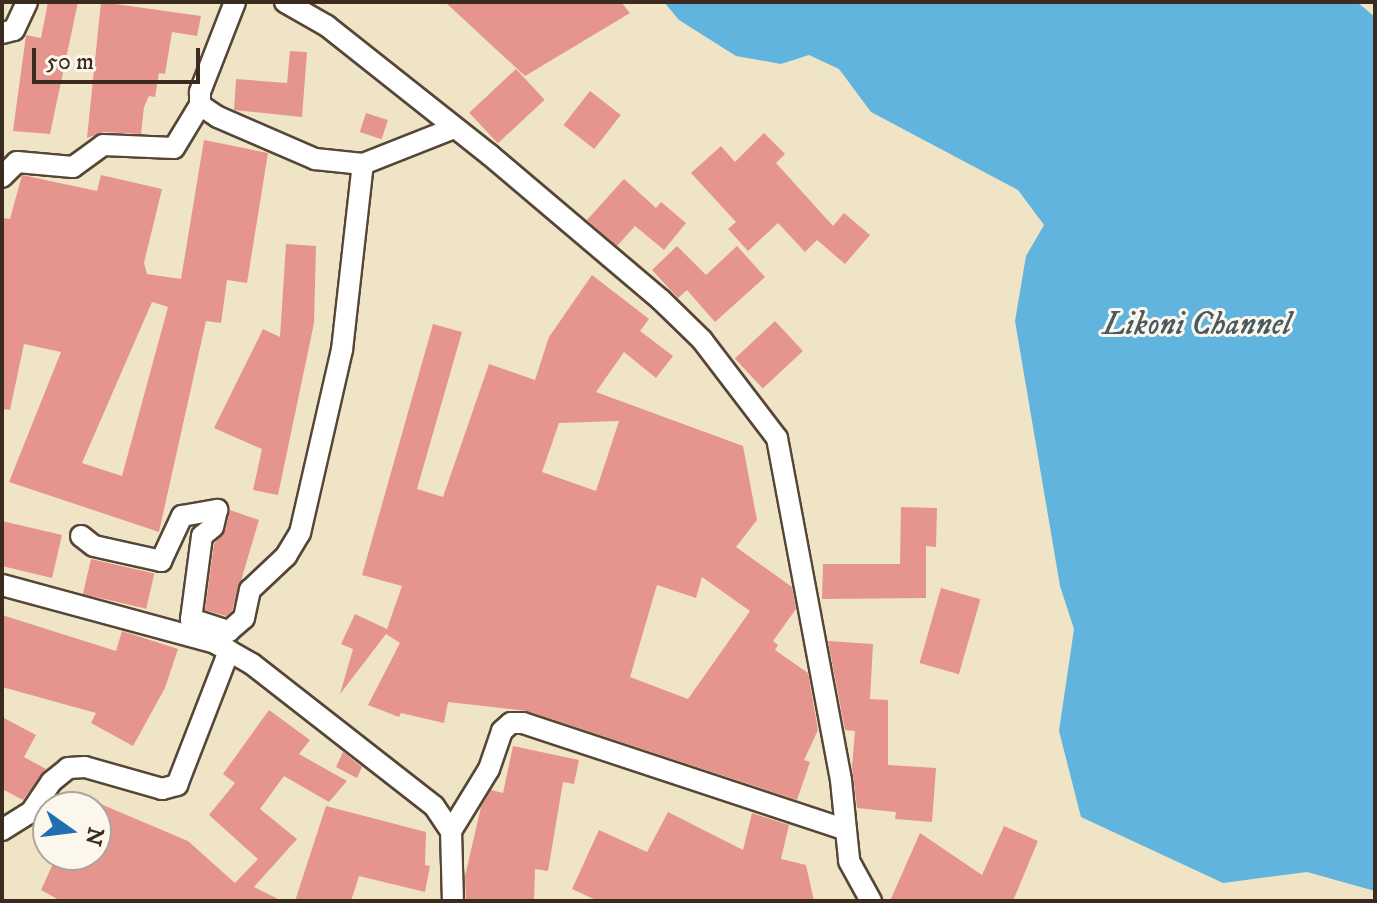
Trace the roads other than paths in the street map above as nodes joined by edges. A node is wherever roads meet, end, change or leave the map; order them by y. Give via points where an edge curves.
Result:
1 (27, 2) edge
2 (235, 2) edge
3 (285, 2) edge
4 (2, 33) edge
5 (200, 105) junction
6 (454, 128) junction
7 (363, 164) junction
8 (2, 177) edge
9 (81, 536) dead end
10 (2, 585) edge
11 (191, 619) junction
12 (199, 640) junction
13 (229, 651) junction
14 (2, 830) edge
15 (846, 830) junction
16 (451, 831) junction
17 (453, 901) edge
18 (871, 901) edge

1 - 4 street via 14,30
2 - 5 street via 200,92
3 - 6 street via 327,26
5 - 7 street via 315,159
5 - 8 street via 174,148 103,145 73,167 17,162
6 - 7 street
6 - 15 street via 660,299 702,340 777,438
7 - 11 street via 344,337 300,533 286,556 250,590 244,618 229,631
9 - 11 street via 94,546 161,561 182,516 217,510 213,527 202,536
10 - 12 street
11 - 12 street
12 - 13 street
13 - 14 street via 177,785 162,789 85,767 68,768 31,812
13 - 16 street via 415,787
15 - 16 street via 777,811 642,759 511,723
15 - 18 street via 849,861
16 - 17 street

